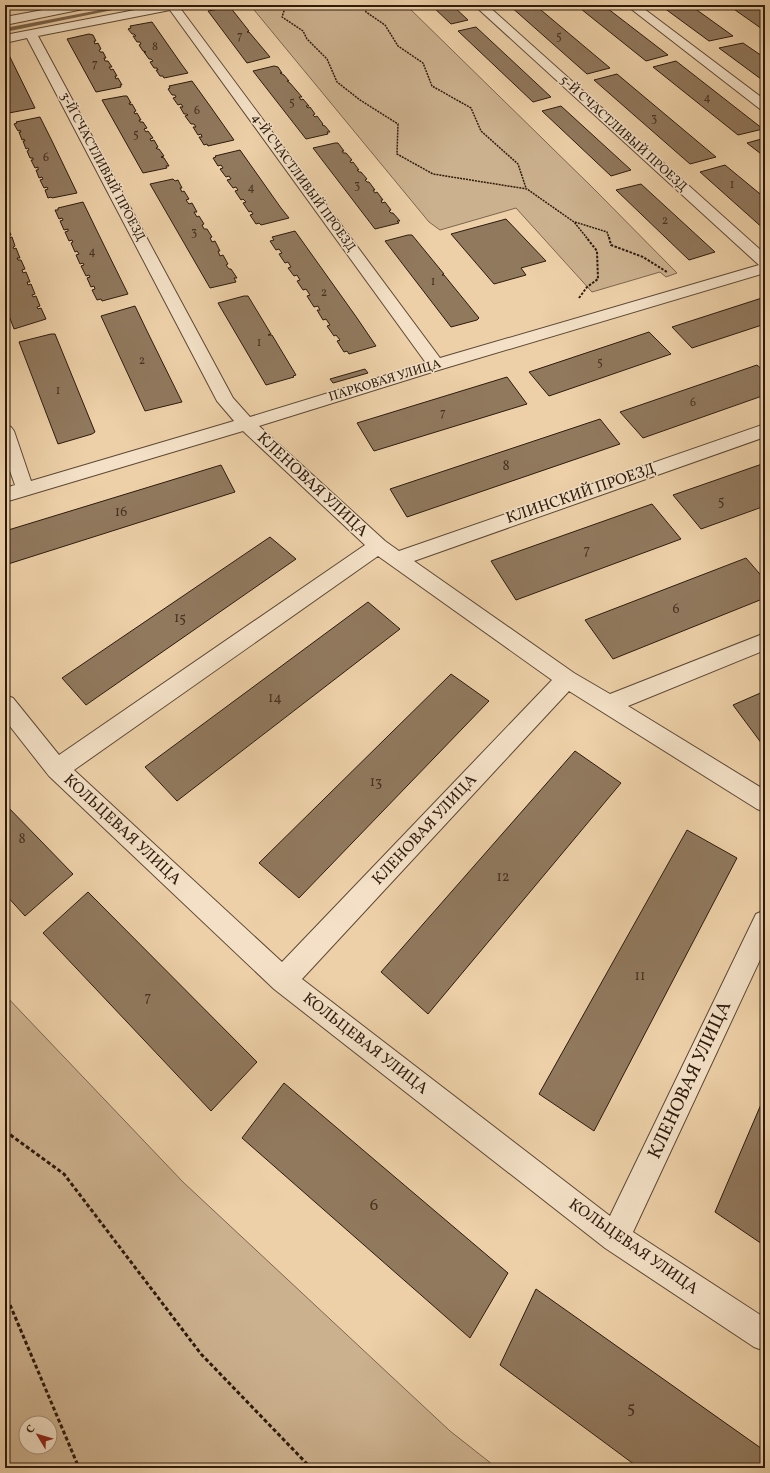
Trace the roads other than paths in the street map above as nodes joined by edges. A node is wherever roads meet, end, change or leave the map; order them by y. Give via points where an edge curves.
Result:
1 (88, 5) edge
2 (480, 5) edge
3 (632, 5) edge
4 (176, 6) edge
5 (5, 21) edge
6 (31, 34) junction
7 (5, 39) edge
8 (765, 106) edge
9 (765, 262) edge
10 (765, 268) edge
11 (436, 365) junction
12 (246, 424) junction
13 (765, 430) edge
14 (5, 431) edge
15 (25, 489) junction
16 (5, 495) edge
17 (378, 546) junction
18 (398, 559) junction
19 (765, 641) edge
20 (567, 679) junction
21 (5, 704) edge
22 (607, 705) junction
23 (57, 769) junction
24 (765, 802) edge
25 (765, 922) edge
26 (283, 980) junction
27 (615, 1238) junction
28 (765, 1336) edge

1 - 5 street
2 - 9 street, 5-Й СЧАСТЛИВЫЙ ПРОЕЗД
3 - 8 street
4 - 6 street
4 - 11 street, 4-Й СЧАСТЛИВЫЙ ПРОЕЗД
6 - 7 street
6 - 12 street, 3-Й СЧАСТЛИВЫЙ ПРОЕЗД via 226,401
10 - 11 street, ПАРКОВАЯ УЛИЦА
11 - 12 street, ПАРКОВАЯ УЛИЦА
12 - 15 street, ПАРКОВАЯ УЛИЦА
12 - 17 street, КЛЕНОВАЯ УЛИЦА
13 - 18 street, КЛИНСКИЙ ПРОЕЗД
14 - 15 street
15 - 16 street, ПАРКОВАЯ УЛИЦА
17 - 18 street, КЛЕНОВАЯ УЛИЦА
17 - 23 street, КЛЕНОВАЯ УЛИЦА
18 - 20 street, КЛЕНОВАЯ УЛИЦА
19 - 22 street
20 - 22 street, КЛЕНОВАЯ УЛИЦА
20 - 26 street, КЛЕНОВАЯ УЛИЦА
21 - 23 street, КОЛЬЦЕВАЯ УЛИЦА
22 - 24 street, КЛЕНОВАЯ УЛИЦА
23 - 26 street, КОЛЬЦЕВАЯ УЛИЦА
25 - 27 street, КЛЕНОВАЯ УЛИЦА
26 - 27 street, КОЛЬЦЕВАЯ УЛИЦА
27 - 28 street, КОЛЬЦЕВАЯ УЛИЦА

